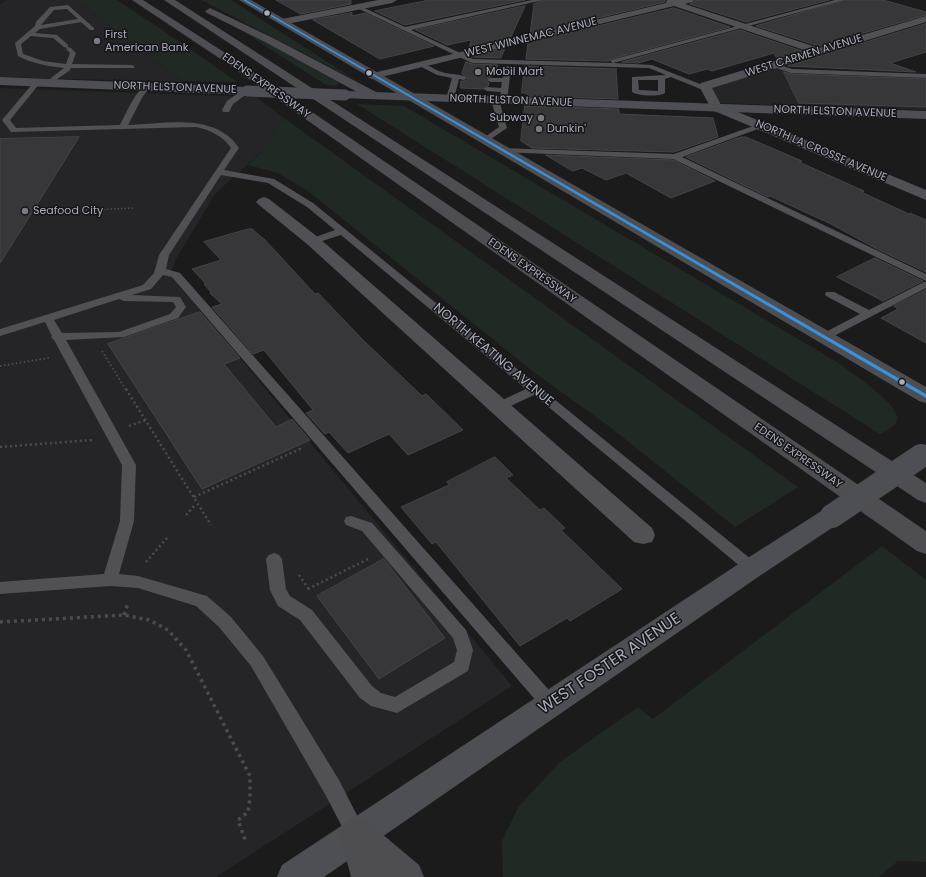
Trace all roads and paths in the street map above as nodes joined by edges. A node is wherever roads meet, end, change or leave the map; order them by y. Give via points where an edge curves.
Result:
1 (137, 0) edge
2 (169, 0) edge
3 (244, 0) edge
4 (392, 0) edge
5 (540, 0) edge
6 (663, 0) edge
7 (689, 0) edge
8 (841, 0) edge
9 (195, 4) edge
10 (674, 4) junction
11 (358, 7) junction
12 (926, 19) edge
13 (83, 20) junction
14 (282, 22) junction
15 (742, 26) junction
16 (38, 27) junction
17 (92, 29) dead end
18 (405, 29) junction
19 (29, 34) junction
20 (818, 51) junction
21 (460, 55) junction
22 (420, 64) junction
23 (68, 65) junction
24 (600, 65) junction
25 (773, 65) junction
26 (132, 67) dead end
27 (508, 68) dead end
28 (672, 75) junction
29 (373, 76) junction
30 (925, 76) edge
31 (662, 78) dead end
32 (0, 81) edge
33 (42, 83) junction
34 (488, 84) dead end
35 (457, 85) junction
36 (147, 86) junction
37 (706, 88) junction
38 (246, 91) junction
39 (503, 91) junction
40 (374, 96) junction
41 (411, 98) junction
42 (716, 107) junction
43 (226, 110) dead end
44 (926, 115) edge
45 (762, 126) junction
46 (124, 127) junction
47 (485, 141) junction
48 (500, 150) junction
49 (675, 157) junction
50 (219, 172) junction
51 (926, 195) edge
52 (264, 202) dead end
53 (135, 208) dead end
54 (44, 212) dead end
55 (343, 231) junction
56 (312, 241) junction
57 (161, 271) junction
58 (925, 282) edge
59 (830, 294) dead end
60 (114, 297) junction
61 (869, 314) junction
62 (48, 318) junction
63 (0, 333) edge
64 (824, 337) junction
65 (57, 338) junction
66 (535, 390) junction
67 (926, 396) edge
68 (500, 406) junction
69 (146, 420) dead end
70 (110, 433) junction
71 (295, 443) dead end
72 (0, 447) edge
73 (924, 454) edge
74 (926, 494) edge
75 (194, 497) dead end
76 (196, 504) dead end
77 (186, 515) dead end
78 (352, 521) dead end
79 (643, 535) dead end
80 (167, 538) dead end
81 (926, 544) edge
82 (386, 549) junction
83 (274, 559) dead end
84 (146, 562) dead end
85 (752, 568) junction
86 (110, 580) junction
87 (0, 588) edge
88 (308, 589) dead end
89 (128, 603) dead end
90 (124, 615) junction
91 (0, 622) edge
92 (550, 704) junction
93 (357, 835) junction
94 (246, 842) dead end
95 (294, 877) edge
96 (368, 877) edge
97 (407, 877) edge

1 - 81 highway, EDENS EXPRESSWAY via 226,58
2 - 74 highway, EDENS EXPRESSWAY
3 - 14 main road
4 - 11 street
5 - 18 lane
6 - 10 street
7 - 10 street, WEST WINNEMAC AVENUE
8 - 15 lane
9 - 40 highway
10 - 15 street
10 - 21 street, WEST WINNEMAC AVENUE
11 - 14 street
11 - 18 lane
12 - 20 street, WEST CARMEN AVENUE
13 - 16 lane
13 - 16 lane via 68,7 52,8 38,23
13 - 17 lane
14 - 29 main road
15 - 20 street
15 - 24 lane
16 - 19 lane
18 - 21 lane
19 - 23 lane via 55,36 73,53
19 - 23 lane via 18,44 20,55 29,61
20 - 25 street, WEST CARMEN AVENUE
21 - 22 street, WEST WINNEMAC AVENUE
21 - 24 lane via 472,61
22 - 29 street, WEST WINNEMAC AVENUE
22 - 35 lane
23 - 26 lane
23 - 33 lane via 67,70
24 - 28 lane via 650,66
25 - 30 lane via 791,72
25 - 37 street, WEST CARMEN AVENUE via 705,86
27 - 39 lane
28 - 31 lane
28 - 37 lane
29 - 41 main road
32 - 33 main road, NORTH ELSTON AVENUE
33 - 36 main road, NORTH ELSTON AVENUE
33 - 46 lane via 6,120 14,130
34 - 39 lane
35 - 39 main road, NORTH ELSTON AVENUE
35 - 41 main road, NORTH ELSTON AVENUE
36 - 38 main road, NORTH ELSTON AVENUE
36 - 46 lane
37 - 42 street
38 - 40 main road, NORTH ELSTON AVENUE, bridge
38 - 43 lane via 230,103
39 - 42 main road, NORTH ELSTON AVENUE
39 - 47 lane via 503,128
40 - 41 main road, NORTH ELSTON AVENUE
41 - 47 main road
42 - 44 main road, NORTH ELSTON AVENUE
42 - 45 street, NORTH LA CROSSE AVENUE
45 - 49 lane
45 - 51 street, NORTH LA CROSSE AVENUE
46 - 50 lane via 196,125 214,130 235,148
47 - 48 main road
48 - 49 lane
48 - 64 main road
49 - 58 lane
50 - 55 lane, NORTH KEATING AVENUE via 271,180 310,205
50 - 57 lane via 164,255
52 - 56 street
53 - 54 path
55 - 56 lane
55 - 66 lane, NORTH KEATING AVENUE
56 - 68 street
57 - 60 lane via 147,287
57 - 92 lane via 176,275
58 - 61 lane
59 - 61 lane
60 - 62 lane
60 - 65 lane via 176,299 181,308 174,316 120,335
61 - 64 lane
62 - 63 lane
62 - 65 lane
64 - 67 main road
65 - 70 lane
66 - 68 lane
66 - 85 lane, NORTH KEATING AVENUE
68 - 79 street
69 - 70 path
70 - 72 path via 91,441
70 - 86 lane via 129,465 127,521
71 - 75 path via 300,449
73 - 85 main road, WEST FOSTER AVENUE, bridge
76 - 77 path
78 - 82 lane via 367,527
80 - 84 path
82 - 83 lane via 460,635 465,650 462,666 397,705 377,700 366,692 306,615 284,601 278,590
82 - 88 path
85 - 92 main road, WEST FOSTER AVENUE
86 - 87 lane
86 - 93 lane via 138,582 200,601 225,622 257,661 332,787
89 - 90 path
90 - 91 path
90 - 94 path via 148,620 168,630 186,650 250,776 248,812 238,820
92 - 93 main road, WEST FOSTER AVENUE
93 - 95 main road, WEST FOSTER AVENUE
93 - 96 highway
93 - 97 highway

